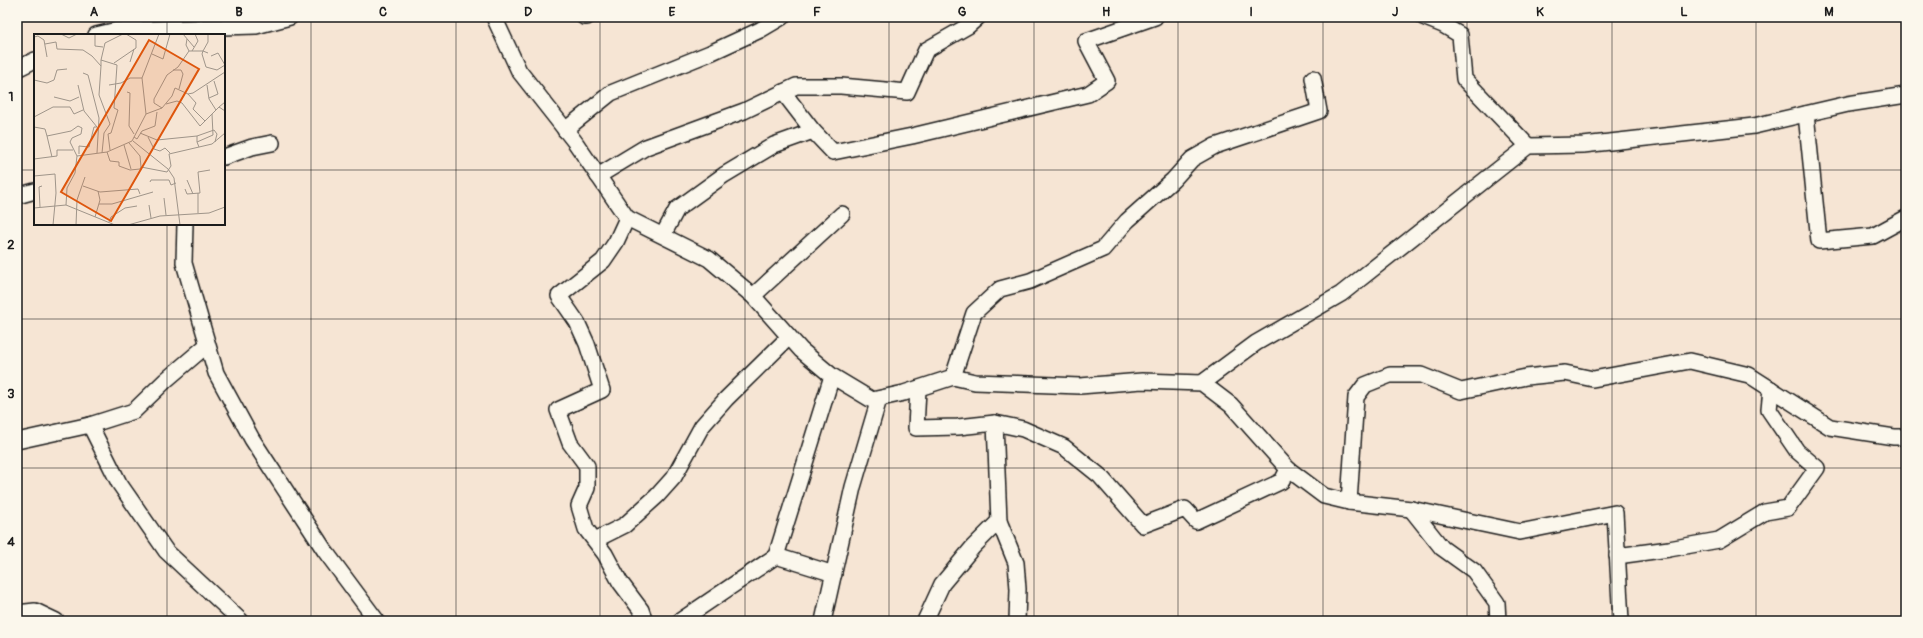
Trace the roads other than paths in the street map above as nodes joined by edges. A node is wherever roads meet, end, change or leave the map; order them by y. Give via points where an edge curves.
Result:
1 (290, 17) edge
2 (494, 17) edge
3 (782, 17) edge
4 (978, 17) edge
5 (1155, 17) edge
6 (1423, 17) edge
7 (100, 34) edge
8 (34, 60) edge
9 (17, 69) edge
10 (1313, 78) dead end
11 (783, 92) junction
12 (1906, 95) edge
13 (1806, 114) junction
14 (565, 130) junction
15 (813, 131) junction
16 (272, 143) dead end
17 (1528, 146) junction
18 (225, 157) edge
19 (598, 176) junction
20 (34, 191) edge
21 (17, 196) edge
22 (842, 214) dead end
23 (627, 218) junction
24 (1906, 218) edge
25 (185, 225) edge
26 (663, 235) junction
27 (753, 296) junction
28 (789, 337) junction
29 (207, 345) junction
30 (832, 376) junction
31 (953, 377) junction
32 (1202, 383) junction
33 (918, 389) junction
34 (1771, 389) junction
35 (879, 399) junction
36 (995, 423) junction
37 (90, 425) junction
38 (1906, 437) edge
39 (17, 441) edge
40 (1288, 469) junction
41 (1349, 502) junction
42 (1411, 509) junction
43 (999, 521) junction
44 (595, 540) junction
45 (776, 556) junction
46 (1617, 556) junction
47 (834, 574) junction
48 (17, 613) edge
49 (56, 621) edge
50 (241, 621) edge
51 (377, 621) edge
52 (645, 621) edge
53 (680, 621) edge
54 (823, 621) edge
55 (924, 621) edge
56 (1017, 621) edge
57 (1498, 621) edge
58 (1620, 621) edge

1 - 7 street via 256,26 117,30
2 - 14 street via 519,71
3 - 14 street via 710,53 611,93
4 - 11 street via 968,26 926,50 907,92 841,86 796,86
5 - 15 street via 1086,40 1107,81 1088,94 833,152
6 - 17 street via 1460,35 1464,79
8 - 9 street
10 - 31 street via 1319,111 1215,146 1192,159 1173,180 1127,220 1103,248 1030,281 1000,289 974,313
11 - 15 street
11 - 19 street via 744,111 646,147
12 - 13 street
13 - 17 street via 1754,126 1583,145
13 - 24 street via 1819,241 1873,236
14 - 19 street
15 - 26 street via 774,146 724,175 677,209
16 - 18 street
17 - 32 street via 1341,294 1256,343
19 - 23 street
20 - 21 street
22 - 27 street
23 - 26 street
23 - 44 street via 616,242 603,261 559,296 577,322 602,390 558,410 570,443 588,466 588,488 578,506 586,529
25 - 29 street via 184,263
26 - 27 street via 709,259
27 - 28 street
28 - 30 street
28 - 44 street via 702,426 674,477 657,496 625,526
29 - 37 street via 134,411
29 - 51 street via 216,373 252,439 325,551
30 - 35 street via 872,400
30 - 45 street
31 - 32 street via 975,382 1080,386 1142,381
31 - 33 street
32 - 40 street via 1231,405
33 - 35 street
33 - 36 street via 916,428
34 - 38 street via 1830,427
34 - 41 street via 1750,375 1690,361 1593,379 1565,373 1526,377 1461,391 1421,375 1390,375 1365,386 1356,397
34 - 46 street via 1769,410 1798,450 1817,468 1788,508 1765,512 1719,540
35 - 47 street via 853,487
36 - 40 street via 1023,430 1064,447 1100,476 1143,525 1185,508 1196,521 1282,481
36 - 43 street
37 - 39 street
37 - 50 street via 119,483 166,551
40 - 41 street via 1324,496
41 - 42 street
42 - 46 street via 1520,532 1615,514
42 - 57 street via 1442,548 1474,571 1498,603
43 - 55 street via 942,584
43 - 56 street via 1016,563
44 - 52 street via 620,582 641,610
45 - 47 street
45 - 53 street
46 - 58 street
47 - 54 street
48 - 49 street via 35,611

